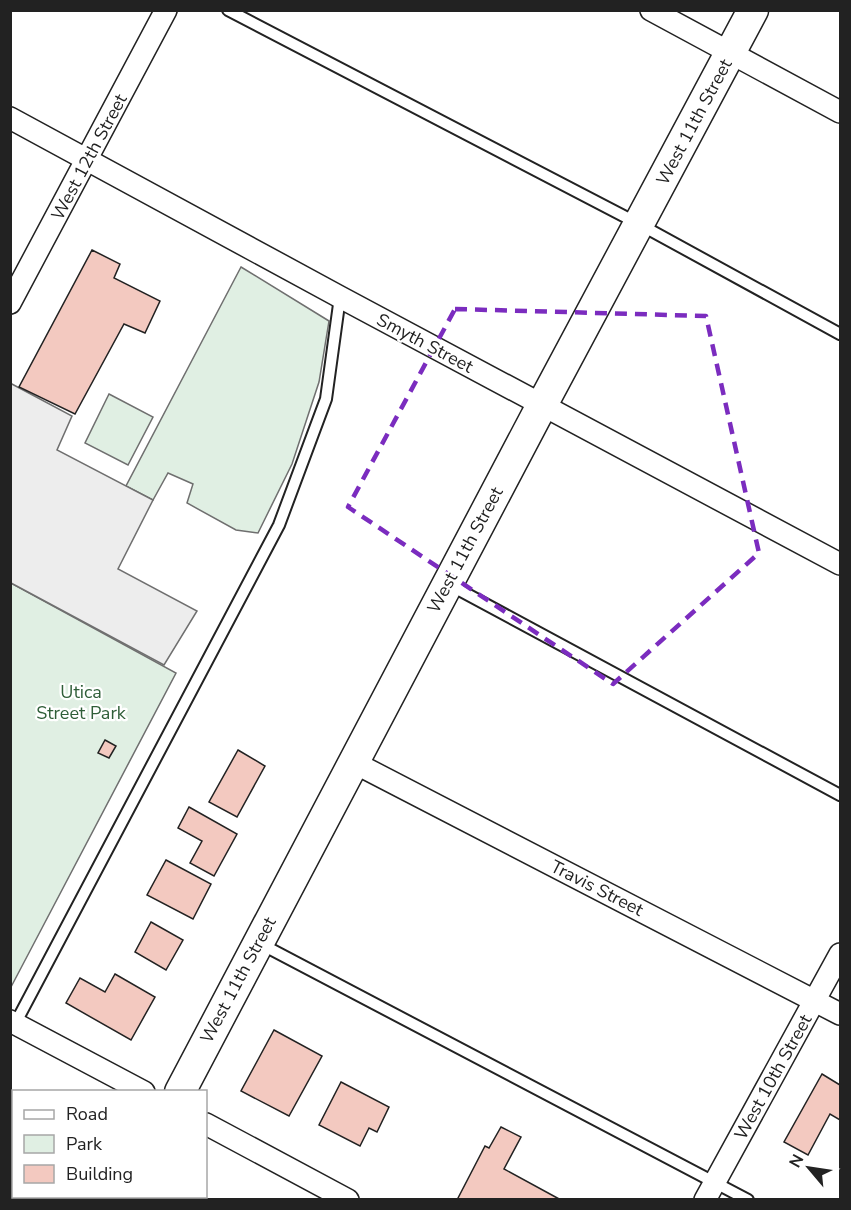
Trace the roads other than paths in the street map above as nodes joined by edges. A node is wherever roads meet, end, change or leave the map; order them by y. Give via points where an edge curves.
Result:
1 (166, 10) edge
2 (228, 10) edge
3 (651, 10) edge
4 (753, 10) edge
5 (730, 54) junction
6 (840, 112) edge
7 (10, 118) edge
8 (88, 160) junction
9 (639, 224) junction
10 (340, 297) junction
11 (10, 303) edge
12 (840, 334) edge
13 (542, 405) junction
14 (840, 564) edge
15 (447, 584) junction
16 (353, 762) junction
17 (840, 795) edge
18 (258, 942) junction
19 (840, 954) edge
20 (816, 1001) junction
21 (840, 1014) edge
22 (12, 1025) edge
23 (140, 1090) edge
24 (181, 1090) edge
25 (207, 1125) edge
26 (710, 1190) edge
27 (348, 1200) edge
28 (748, 1200) edge

1 - 8 street, West 12th Street
2 - 9 lane
3 - 5 street
4 - 5 main road, West 11th Street
5 - 6 street
5 - 9 main road, West 11th Street
7 - 8 street, Smyth Street
8 - 10 street, Smyth Street
8 - 11 street, West 12th Street
9 - 12 lane
9 - 13 main road, West 11th Street
10 - 13 street, Smyth Street
10 - 22 lane via 326,399 279,525
13 - 14 street, Smyth Street
13 - 15 main road, West 11th Street
15 - 16 main road, West 11th Street
15 - 17 lane
16 - 18 main road, West 11th Street
16 - 20 street, Travis Street
18 - 24 main road, West 11th Street
18 - 26 lane
19 - 20 street, West 10th Street
20 - 21 street, Travis Street
20 - 26 street, West 10th Street
22 - 23 street
25 - 27 street
26 - 28 lane

